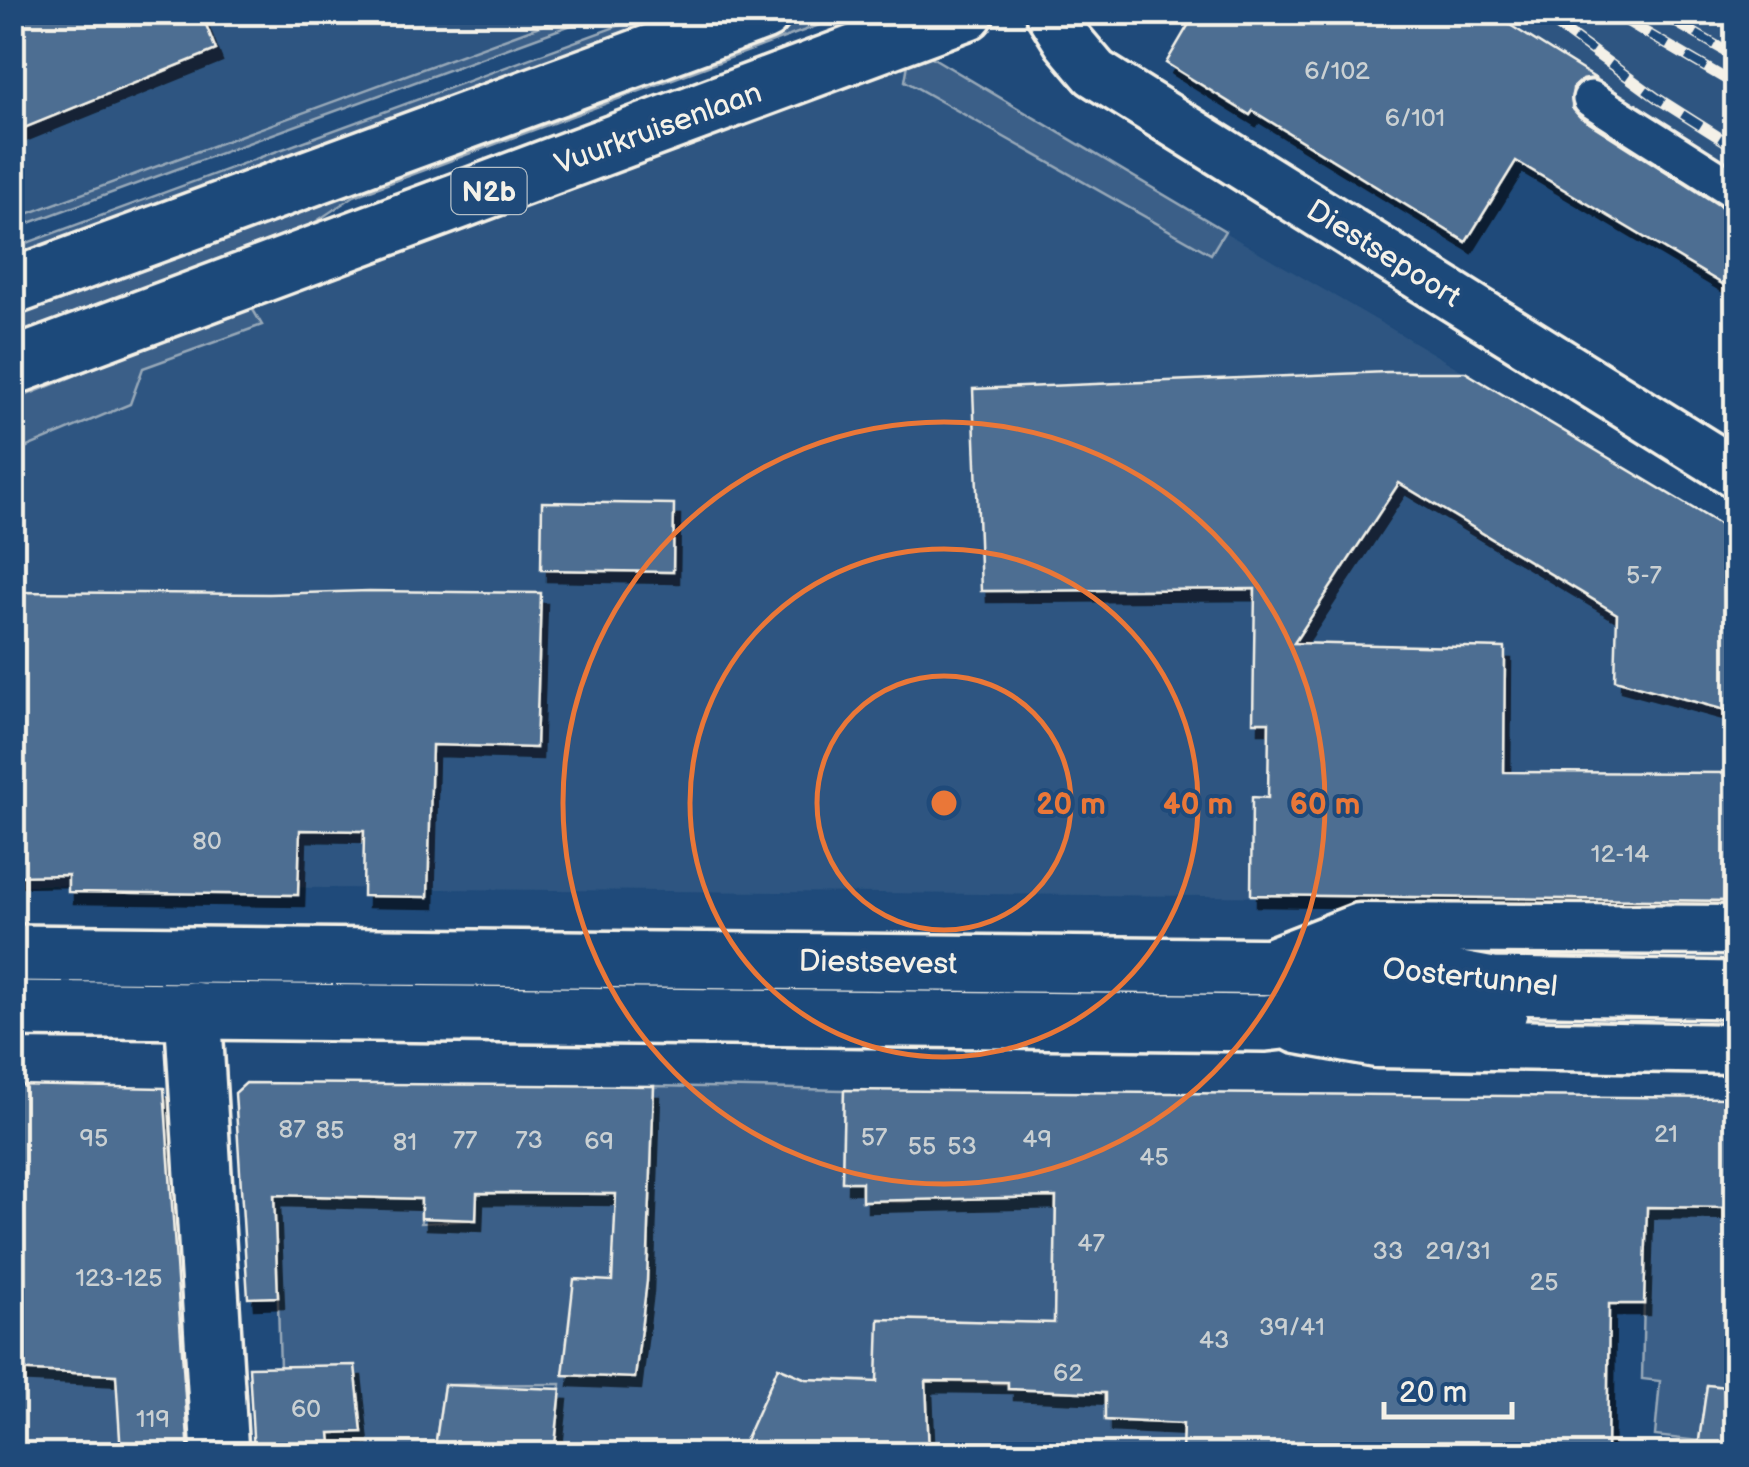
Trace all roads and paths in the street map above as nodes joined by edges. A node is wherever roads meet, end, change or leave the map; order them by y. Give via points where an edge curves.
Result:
1 (763, 12) edge
2 (966, 12) edge
3 (1050, 12) edge
4 (1591, 99) dead end
5 (1736, 191) edge
6 (12, 287) edge
7 (12, 368) edge
8 (1736, 473) edge
9 (1736, 930) edge
10 (12, 953) edge
11 (1263, 966) junction
12 (1736, 990) edge
13 (12, 1009) edge
14 (194, 1010) junction
15 (1736, 1015) edge
16 (1265, 1023) junction
17 (1736, 1048) edge
18 (220, 1454) edge

1 - 6 main road, N2b
2 - 7 main road, Vuurkruisenlaan / N2b
3 - 8 street, Diestsepoort via 1095,73
4 - 5 street
9 - 11 street, Diestsevest via 1359,928
10 - 11 main road, Diestsevest
11 - 12 main road, Oostertunnel via 1395,968 1493,986
13 - 14 main road, Diestsevest
14 - 16 main road, Diestsevest
14 - 18 main road
15 - 16 main road, Oostertunnel via 1364,1012
16 - 17 street, Diestsevest via 1377,1042

